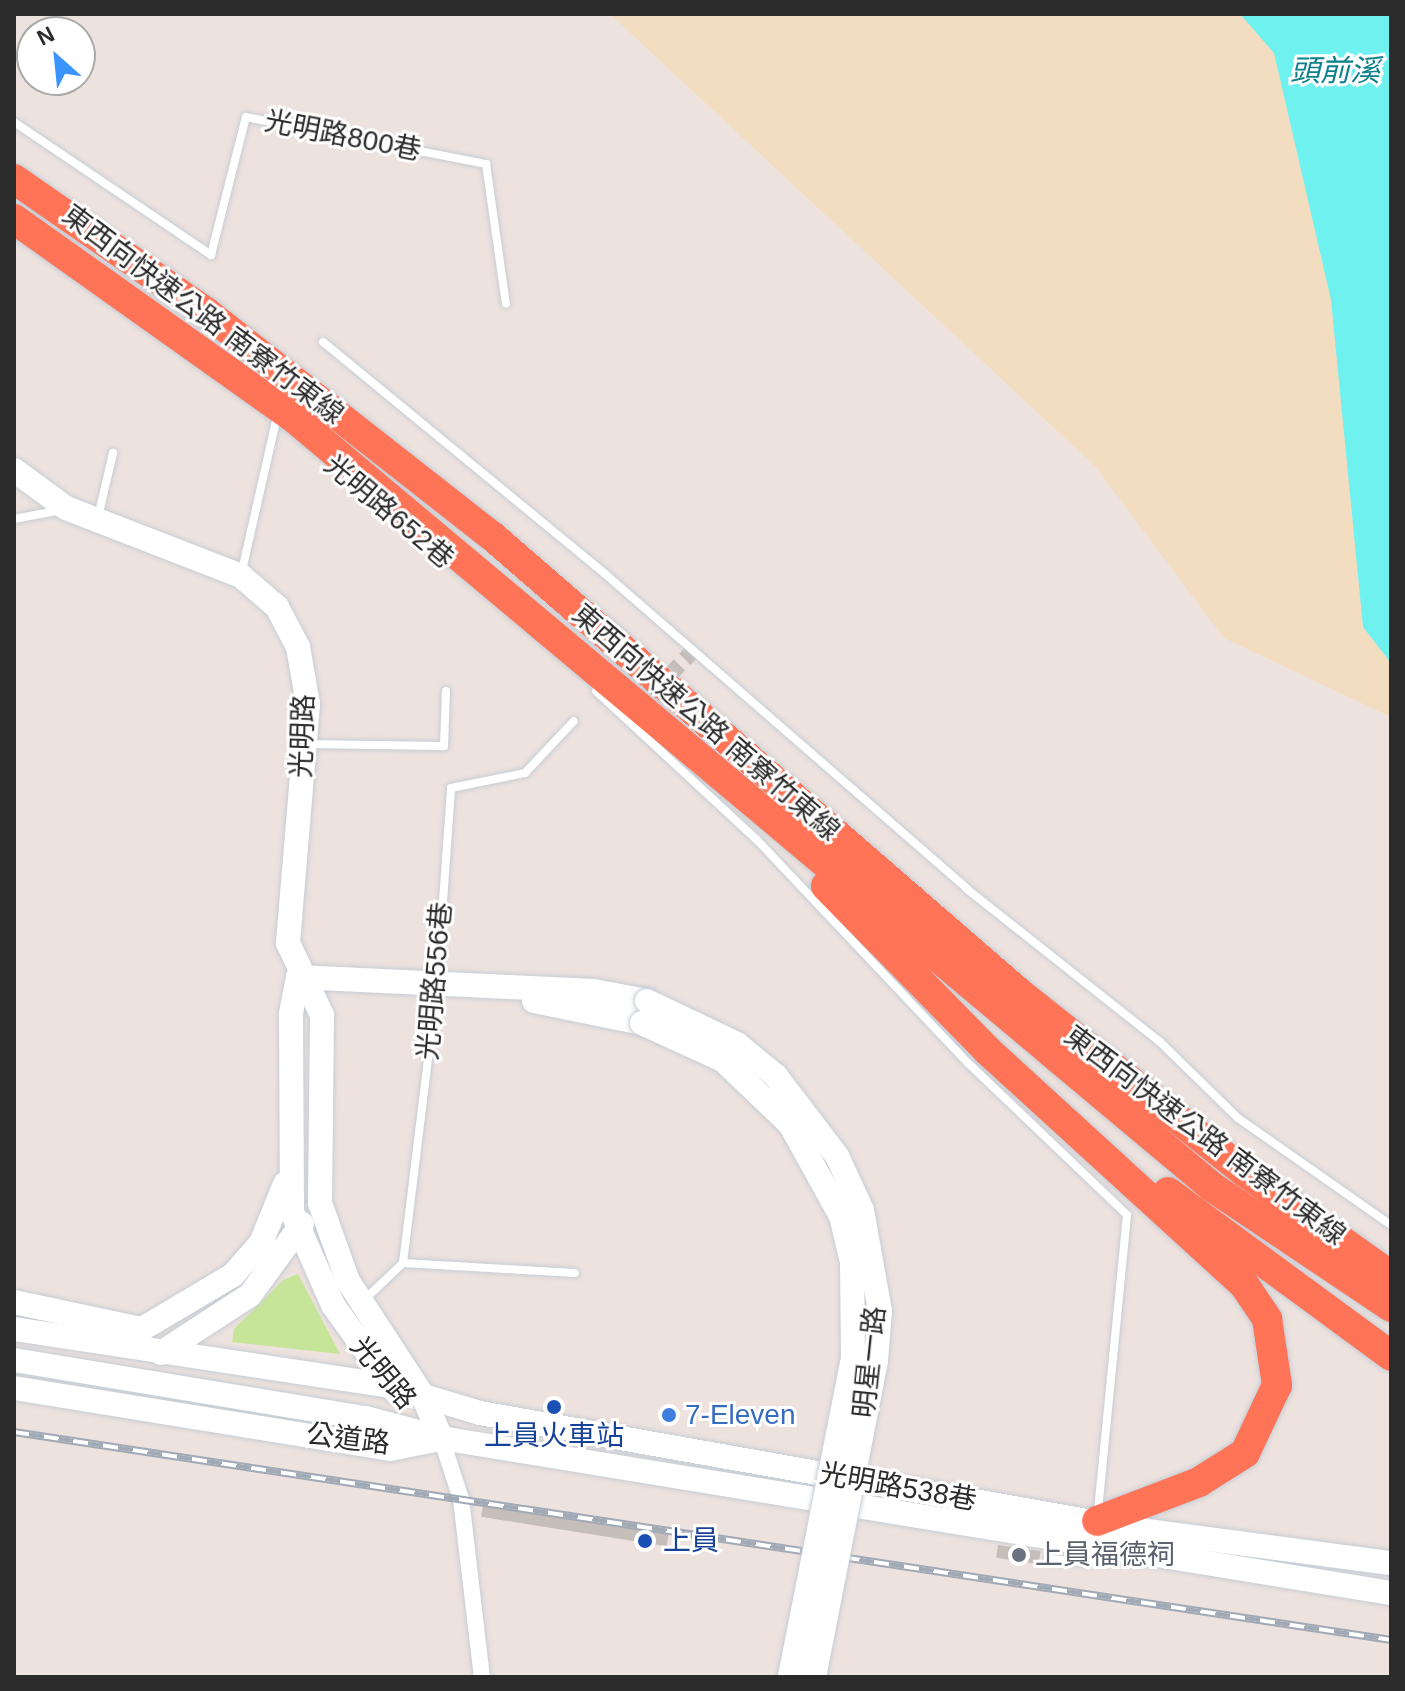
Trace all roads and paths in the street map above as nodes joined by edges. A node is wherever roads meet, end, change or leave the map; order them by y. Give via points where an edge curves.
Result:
1 (14, 122) edge
2 (14, 179) edge
3 (14, 219) edge
4 (506, 304) dead end
5 (323, 342) dead end
6 (113, 453) dead end
7 (14, 470) edge
8 (66, 508) junction
9 (14, 519) edge
10 (97, 521) junction
11 (241, 576) junction
12 (568, 666) dead end
13 (580, 676) dead end
14 (446, 691) dead end
15 (574, 721) dead end
16 (305, 744) junction
17 (738, 790) junction
18 (298, 977) junction
19 (446, 986) junction
20 (644, 1012) junction
21 (1072, 1124) junction
22 (288, 1154) junction
23 (317, 1171) junction
24 (1246, 1173) junction
25 (1391, 1225) edge
26 (297, 1234) junction
27 (1391, 1257) edge
28 (403, 1263) junction
29 (575, 1273) dead end
30 (1391, 1276) edge
31 (14, 1302) edge
32 (360, 1303) junction
33 (1391, 1307) edge
34 (14, 1329) edge
35 (142, 1329) junction
36 (72, 1339) junction
37 (167, 1351) junction
38 (1391, 1356) edge
39 (14, 1360) edge
40 (110, 1376) junction
41 (14, 1388) edge
42 (407, 1391) junction
43 (63, 1396) junction
44 (441, 1438) junction
45 (1096, 1535) junction
46 (1048, 1559) dead end
47 (1391, 1563) edge
48 (822, 1582) dead end
49 (1391, 1593) edge
50 (482, 1677) edge
51 (790, 1677) edge
52 (803, 1677) edge
53 (814, 1677) edge

1 - 4 lane, 光明路800巷 via 211,255 246,117 486,164
2 - 24 highway, 東西向快速公路 南寮竹東線 via 206,312 492,536 1017,991
3 - 17 highway, 東西向快速公路 南寮竹東線 via 294,418
5 - 25 lane via 604,573 967,889 1159,1041 1238,1118
6 - 10 lane
7 - 8 street, 光明路
8 - 9 lane
8 - 10 street, 光明路
10 - 11 street, 光明路
11 - 12 lane, 光明路652巷 via 275,414
11 - 16 street, 光明路 via 277,607 298,647 308,704
13 - 45 lane via 1127,1215
14 - 16 lane via 444,746
15 - 19 lane, 光明路556巷 via 525,773 451,788
16 - 18 street, 光明路 via 288,943
17 - 21 highway via 988,1051
17 - 33 highway, 東西向快速公路 南寮竹東線 via 1212,1187
18 - 19 street, 明星一路
18 - 22 street, 光明路
18 - 23 street, 光明路 via 322,1015
19 - 20 street, 明星一路 via 594,991
19 - 28 lane, 光明路556巷
20 - 51 street, 明星一路, bridge via 723,1060 759,1089 818,1167 848,1247 853,1358
20 - 53 street, 明星一路, bridge via 737,1044 776,1076 837,1156 868,1235 880,1311 876,1361
21 - 38 highway
21 - 45 highway via 1245,1286 1267,1319 1278,1361 1271,1409 1245,1453
22 - 26 street, 光明路
22 - 35 street, 公道路 via 276,1215 248,1259 213,1291
23 - 26 street
23 - 32 street, 光明路 via 326,1226
24 - 27 highway
24 - 30 highway, 東西向快速公路 南寮竹東線
26 - 37 street via 250,1295
26 - 42 street, 光明路 via 347,1329
28 - 29 lane
28 - 32 lane
31 - 35 street
32 - 42 street, 光明路
34 - 36 street, 公道路
35 - 36 street, 公道路
35 - 37 street
36 - 37 street, 公道路
37 - 40 street
37 - 42 street, 公道路
39 - 40 street, 公道路
40 - 43 street
40 - 44 street, 公道路 via 366,1418
41 - 43 street, 公道路
42 - 44 street, 光明路
42 - 44 street, 光明路
42 - 45 street, 光明路538巷 via 550,1426
43 - 44 street, 公道路 via 390,1449
44 - 45 street, 光明路538巷
44 - 50 street, 光明路 via 461,1499
45 - 46 lane via 1087,1562
45 - 47 street, 光明路538巷
45 - 49 street, 光明路538巷
48 - 52 lane

